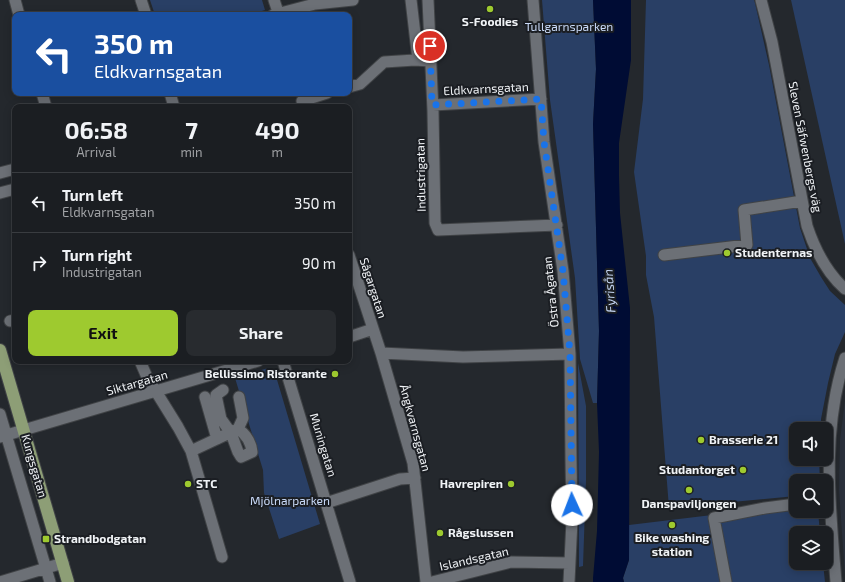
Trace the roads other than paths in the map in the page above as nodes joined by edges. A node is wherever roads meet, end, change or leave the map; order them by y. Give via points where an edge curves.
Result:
1 (15, 0) edge
2 (141, 0) edge
3 (274, 0) edge
4 (352, 0) edge
5 (411, 0) edge
6 (428, 0) edge
7 (533, 0) edge
8 (761, 0) edge
9 (18, 12) edge
10 (145, 12) edge
11 (276, 12) edge
12 (287, 12) edge
13 (418, 60) junction
14 (430, 61) junction
15 (352, 86) edge
16 (316, 96) edge
17 (541, 99) junction
18 (302, 100) edge
19 (432, 105) junction
20 (12, 170) edge
21 (0, 173) edge
22 (12, 190) edge
23 (0, 193) edge
24 (802, 201) junction
25 (557, 225) junction
26 (664, 255) dead end
27 (352, 264) edge
28 (845, 289) edge
29 (373, 329) junction
30 (352, 336) edge
31 (0, 350) edge
32 (381, 353) junction
33 (570, 354) junction
34 (845, 358) edge
35 (141, 364) edge
36 (248, 364) edge
37 (285, 364) edge
38 (223, 390) dead end
39 (155, 392) junction
40 (205, 397) dead end
41 (238, 397) dead end
42 (0, 414) edge
43 (24, 430) junction
44 (234, 431) junction
45 (3, 436) edge
46 (217, 439) junction
47 (191, 451) junction
48 (829, 474) edge
49 (415, 478) junction
50 (326, 503) junction
51 (789, 505) edge
52 (830, 518) edge
53 (222, 558) dead end
54 (63, 563) junction
55 (570, 563) junction
56 (46, 568) junction
57 (0, 582) edge
58 (50, 582) edge
59 (68, 582) edge
60 (350, 582) edge
61 (426, 582) edge
62 (432, 582) edge
63 (569, 582) edge
64 (726, 582) edge
65 (836, 582) edge

1 - 9 street
2 - 10 street
3 - 11 street
4 - 12 street via 315,4
5 - 13 street
6 - 14 street, Industrigatan
7 - 17 street, Östra Ågatan
8 - 24 street, Sleven Säfwenbergs väg via 772,42
13 - 14 street
13 - 15 street via 384,62 360,84
14 - 19 street, Industrigatan
16 - 18 street
17 - 19 street, Eldkvarnsgatan
17 - 25 street, Östra Ågatan via 544,142
19 - 25 street, Industrigatan via 435,223 438,230
20 - 21 street
22 - 23 street
24 - 26 street via 744,210 747,245
24 - 28 street, Sleven Säfwenbergs väg via 812,242 819,257
25 - 33 street, Östra Ågatan
27 - 29 street, Sågargatan
29 - 30 street
29 - 32 street, Ångkvarnsgatan
31 - 43 main road, Kungsgatan
32 - 33 street via 463,358
32 - 49 street, Ångkvarnsgatan via 413,463
33 - 55 street, Östra Ågatan
34 - 48 street via 831,419
35 - 39 street
36 - 39 street, Siktargatan
37 - 50 street, Muningatan
38 - 44 street via 216,395 216,401 221,419
39 - 43 street, Siktargatan
39 - 47 street
40 - 46 street
41 - 44 street via 243,418
42 - 45 street, Kungsgatan
43 - 45 street, Siktargatan
43 - 54 main road, Kungsgatan
44 - 46 street
45 - 56 street, Kungsgatan
46 - 47 street
47 - 53 street
49 - 50 street via 400,479
49 - 61 street, Ångkvarnsgatan
50 - 60 street, Muningatan
51 - 64 street via 714,518
52 - 65 street
54 - 56 street
54 - 59 main road, Kungsgatan
55 - 62 street, Islandsgatan via 511,562
55 - 63 street, Östra Ågatan
56 - 57 street
56 - 58 street, Kungsgatan

